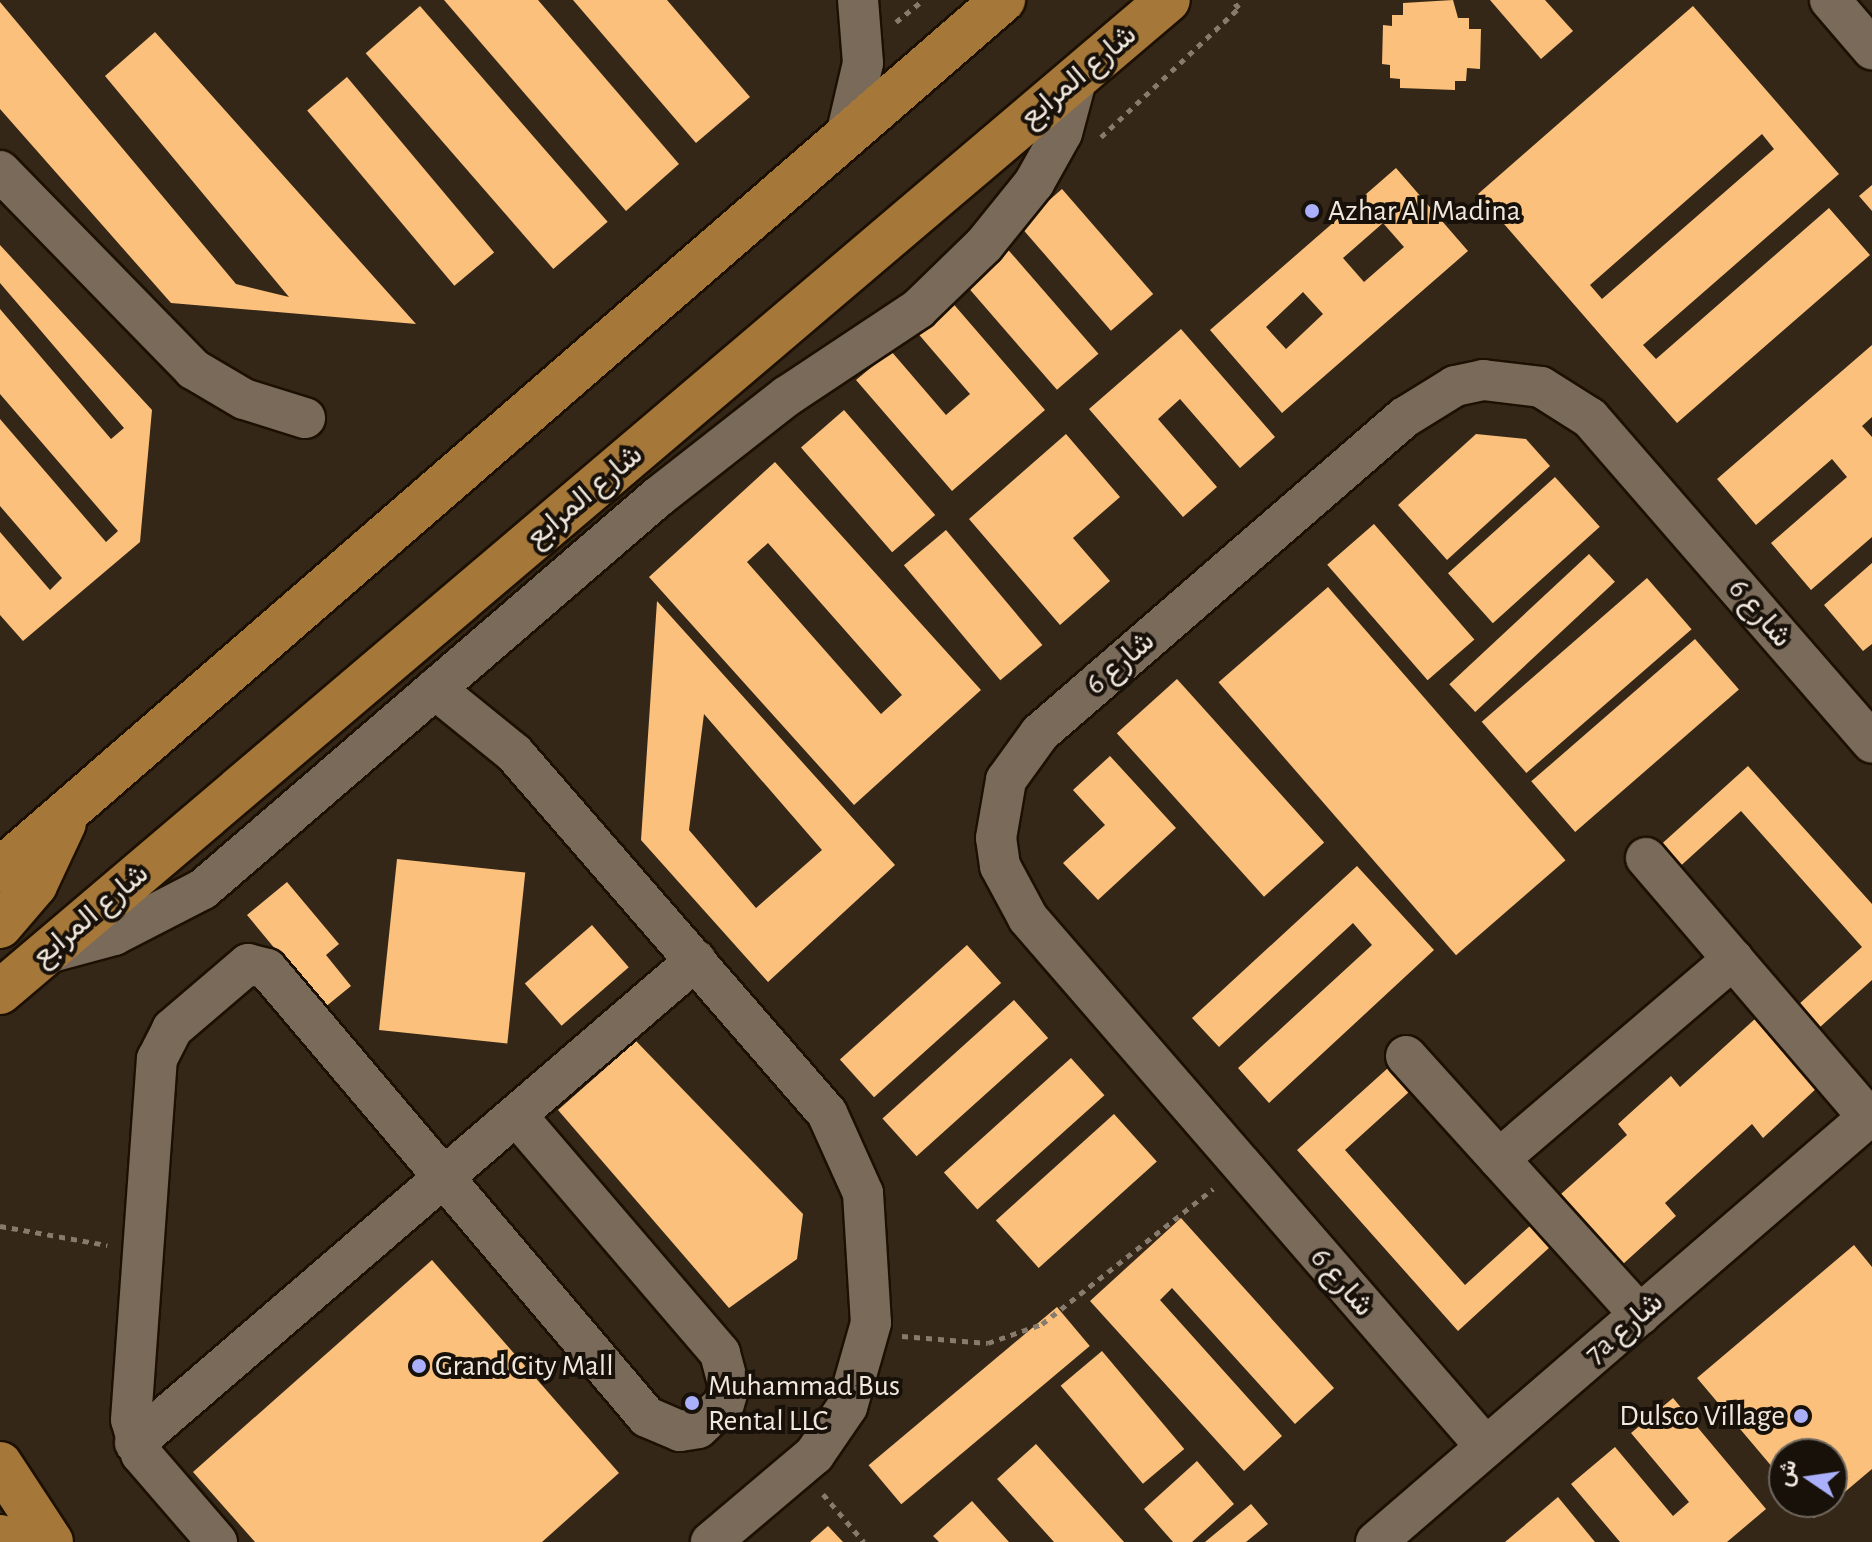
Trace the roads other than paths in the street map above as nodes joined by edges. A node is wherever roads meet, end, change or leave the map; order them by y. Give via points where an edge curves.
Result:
1 (858, 0) edge
2 (1003, 0) edge
3 (1168, 0) edge
4 (1830, 0) edge
5 (1870, 42) edge
6 (1077, 77) junction
7 (846, 136) junction
8 (0, 171) edge
9 (305, 418) dead end
10 (435, 689) junction
11 (1872, 742) edge
12 (67, 813) junction
13 (1646, 858) dead end
14 (0, 870) edge
15 (0, 926) edge
16 (1733, 959) junction
17 (696, 960) junction
18 (23, 972) edge
19 (0, 1006) edge
20 (1406, 1056) dead end
21 (516, 1115) junction
22 (1870, 1116) edge
23 (1499, 1159) junction
24 (444, 1177) junction
25 (1640, 1315) junction
26 (135, 1443) junction
27 (1486, 1447) junction
28 (0, 1464) edge
29 (0, 1489) edge
30 (0, 1537) edge
31 (8, 1542) edge
32 (44, 1542) edge
33 (51, 1542) edge
34 (217, 1542) edge
35 (711, 1542) edge
36 (1376, 1542) edge

1 - 7 street via 863,63
2 - 7 main road
3 - 6 main road, شارع المرابع
4 - 5 street
6 - 10 street via 1062,133 1034,183 948,282 885,334 733,437
6 - 18 main road, شارع المرابع
7 - 12 main road
8 - 9 street via 193,369 226,392
10 - 17 street via 503,742
10 - 18 street via 194,895
11 - 27 street, شارع 6 via 1590,418 1541,387 1483,380 1428,399 1040,733 1006,780 998,808 1000,866 1012,894
12 - 14 main road
12 - 15 main road via 35,885
13 - 16 street
16 - 22 street
16 - 23 street
17 - 21 street
17 - 35 street via 842,1138 868,1222 871,1323 847,1407 799,1467
18 - 19 main road, شارع المرابع
20 - 23 street
21 - 24 street
21 - 24 street via 720,1353 729,1387 713,1419 680,1431 647,1417
22 - 25 street, 7a شارع
23 - 25 street
24 - 26 street
24 - 26 street via 267,969 248,964 172,1029 160,1048 131,1420
25 - 27 street, 7a شارع
26 - 34 street
27 - 36 street, 7a شارع
28 - 33 main road
29 - 32 main road
30 - 31 main road

